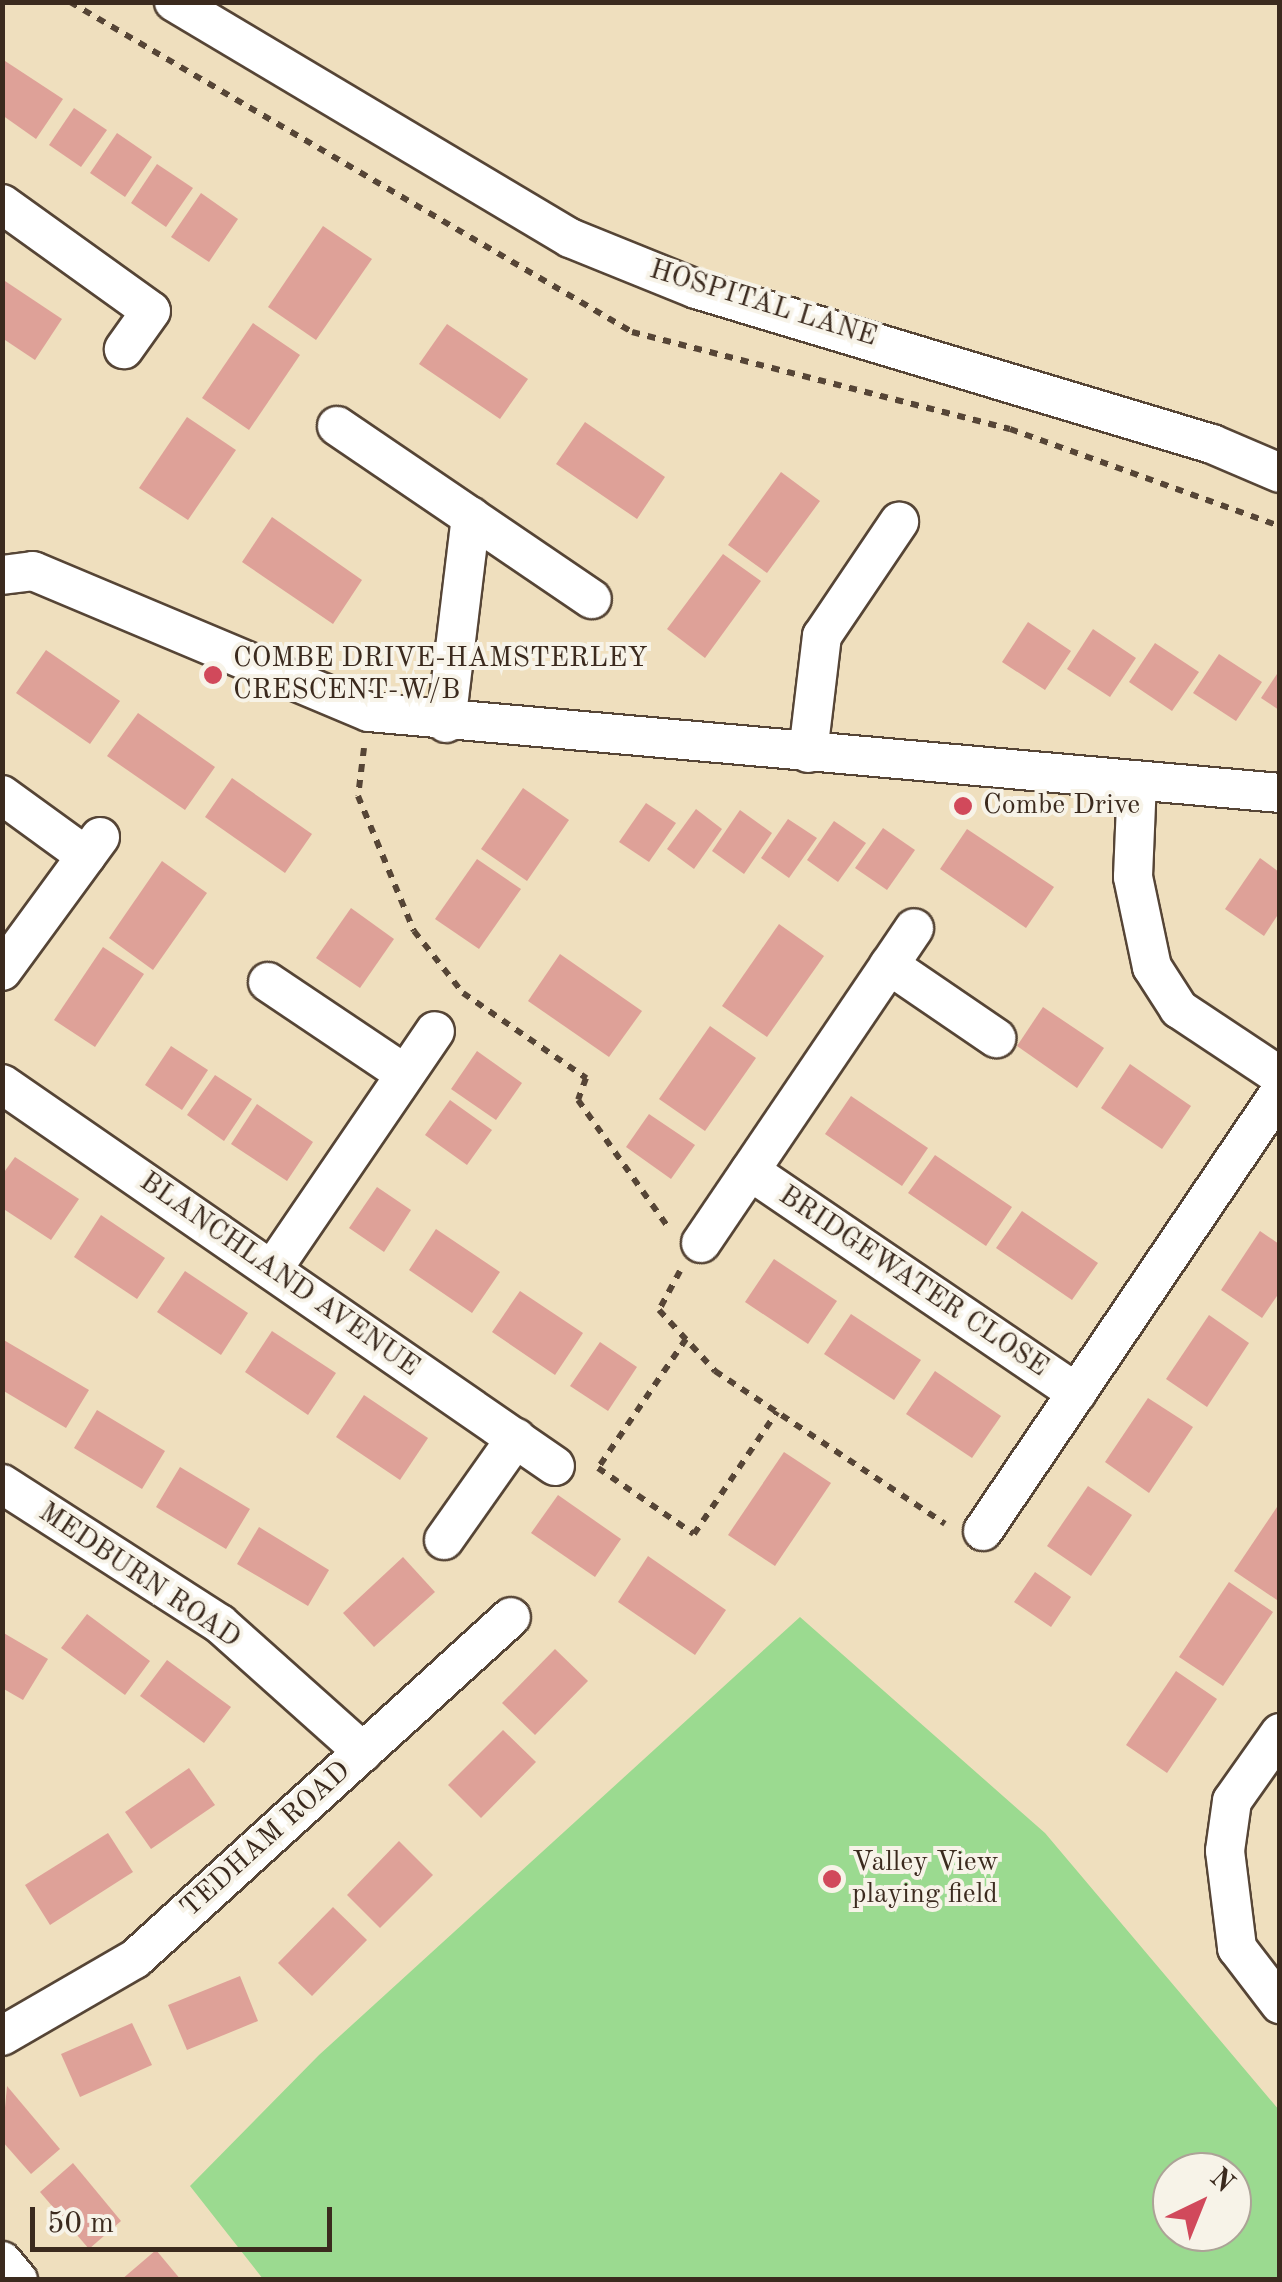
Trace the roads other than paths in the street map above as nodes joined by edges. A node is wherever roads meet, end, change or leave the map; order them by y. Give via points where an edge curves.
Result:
1 (174, 2) edge
2 (2, 204) edge
3 (124, 349) dead end
4 (337, 426) dead end
5 (1280, 473) edge
6 (471, 517) junction
7 (898, 522) dead end
8 (2, 575) edge
9 (592, 599) dead end
10 (446, 723) junction
11 (808, 753) junction
12 (1136, 781) junction
13 (1280, 792) edge
14 (2, 795) edge
15 (914, 928) dead end
16 (888, 966) junction
17 (2, 970) edge
18 (268, 982) dead end
19 (435, 1031) dead end
20 (996, 1038) dead end
21 (405, 1074) junction
22 (1280, 1076) edge
23 (2, 1084) edge
24 (1280, 1092) edge
25 (750, 1171) junction
26 (689, 1246) road end
27 (272, 1270) junction
28 (1077, 1392) junction
29 (516, 1438) junction
30 (555, 1466) dead end
31 (2, 1484) edge
32 (983, 1531) road end
33 (444, 1540) dead end
34 (511, 1617) dead end
35 (1280, 1732) edge
36 (363, 1752) junction
37 (1280, 2004) edge
38 (2, 2036) edge
39 (2, 2261) edge
40 (18, 2280) edge

1 - 5 street, HOSPITAL LANE via 570,238 696,289 1212,444
2 - 3 street via 151,311
4 - 6 street
6 - 9 street
6 - 10 street
7 - 11 street via 822,636
8 - 10 street via 33,572 369,712
10 - 11 street
11 - 12 street
12 - 13 street
12 - 22 street via 1134,878 1152,967 1179,1009
14 - 17 street via 93,846
15 - 16 street, BRIDGEWATER CLOSE
16 - 20 street
16 - 25 street, BRIDGEWATER CLOSE
18 - 21 street
19 - 21 street
21 - 27 street
23 - 27 street, BLANCHLAND AVENUE
24 - 28 street, BRIDGEWATER CLOSE
25 - 26 street, BRIDGEWATER CLOSE
25 - 28 street, BRIDGEWATER CLOSE
27 - 29 street, BLANCHLAND AVENUE
28 - 32 street, BRIDGEWATER CLOSE
29 - 30 street, BLANCHLAND AVENUE
29 - 33 street
31 - 36 street, MEDBURN ROAD via 220,1624
34 - 36 street, TEDHAM ROAD
35 - 37 street via 1232,1801 1225,1851 1237,1948
36 - 38 street, TEDHAM ROAD via 135,1959
39 - 40 street

